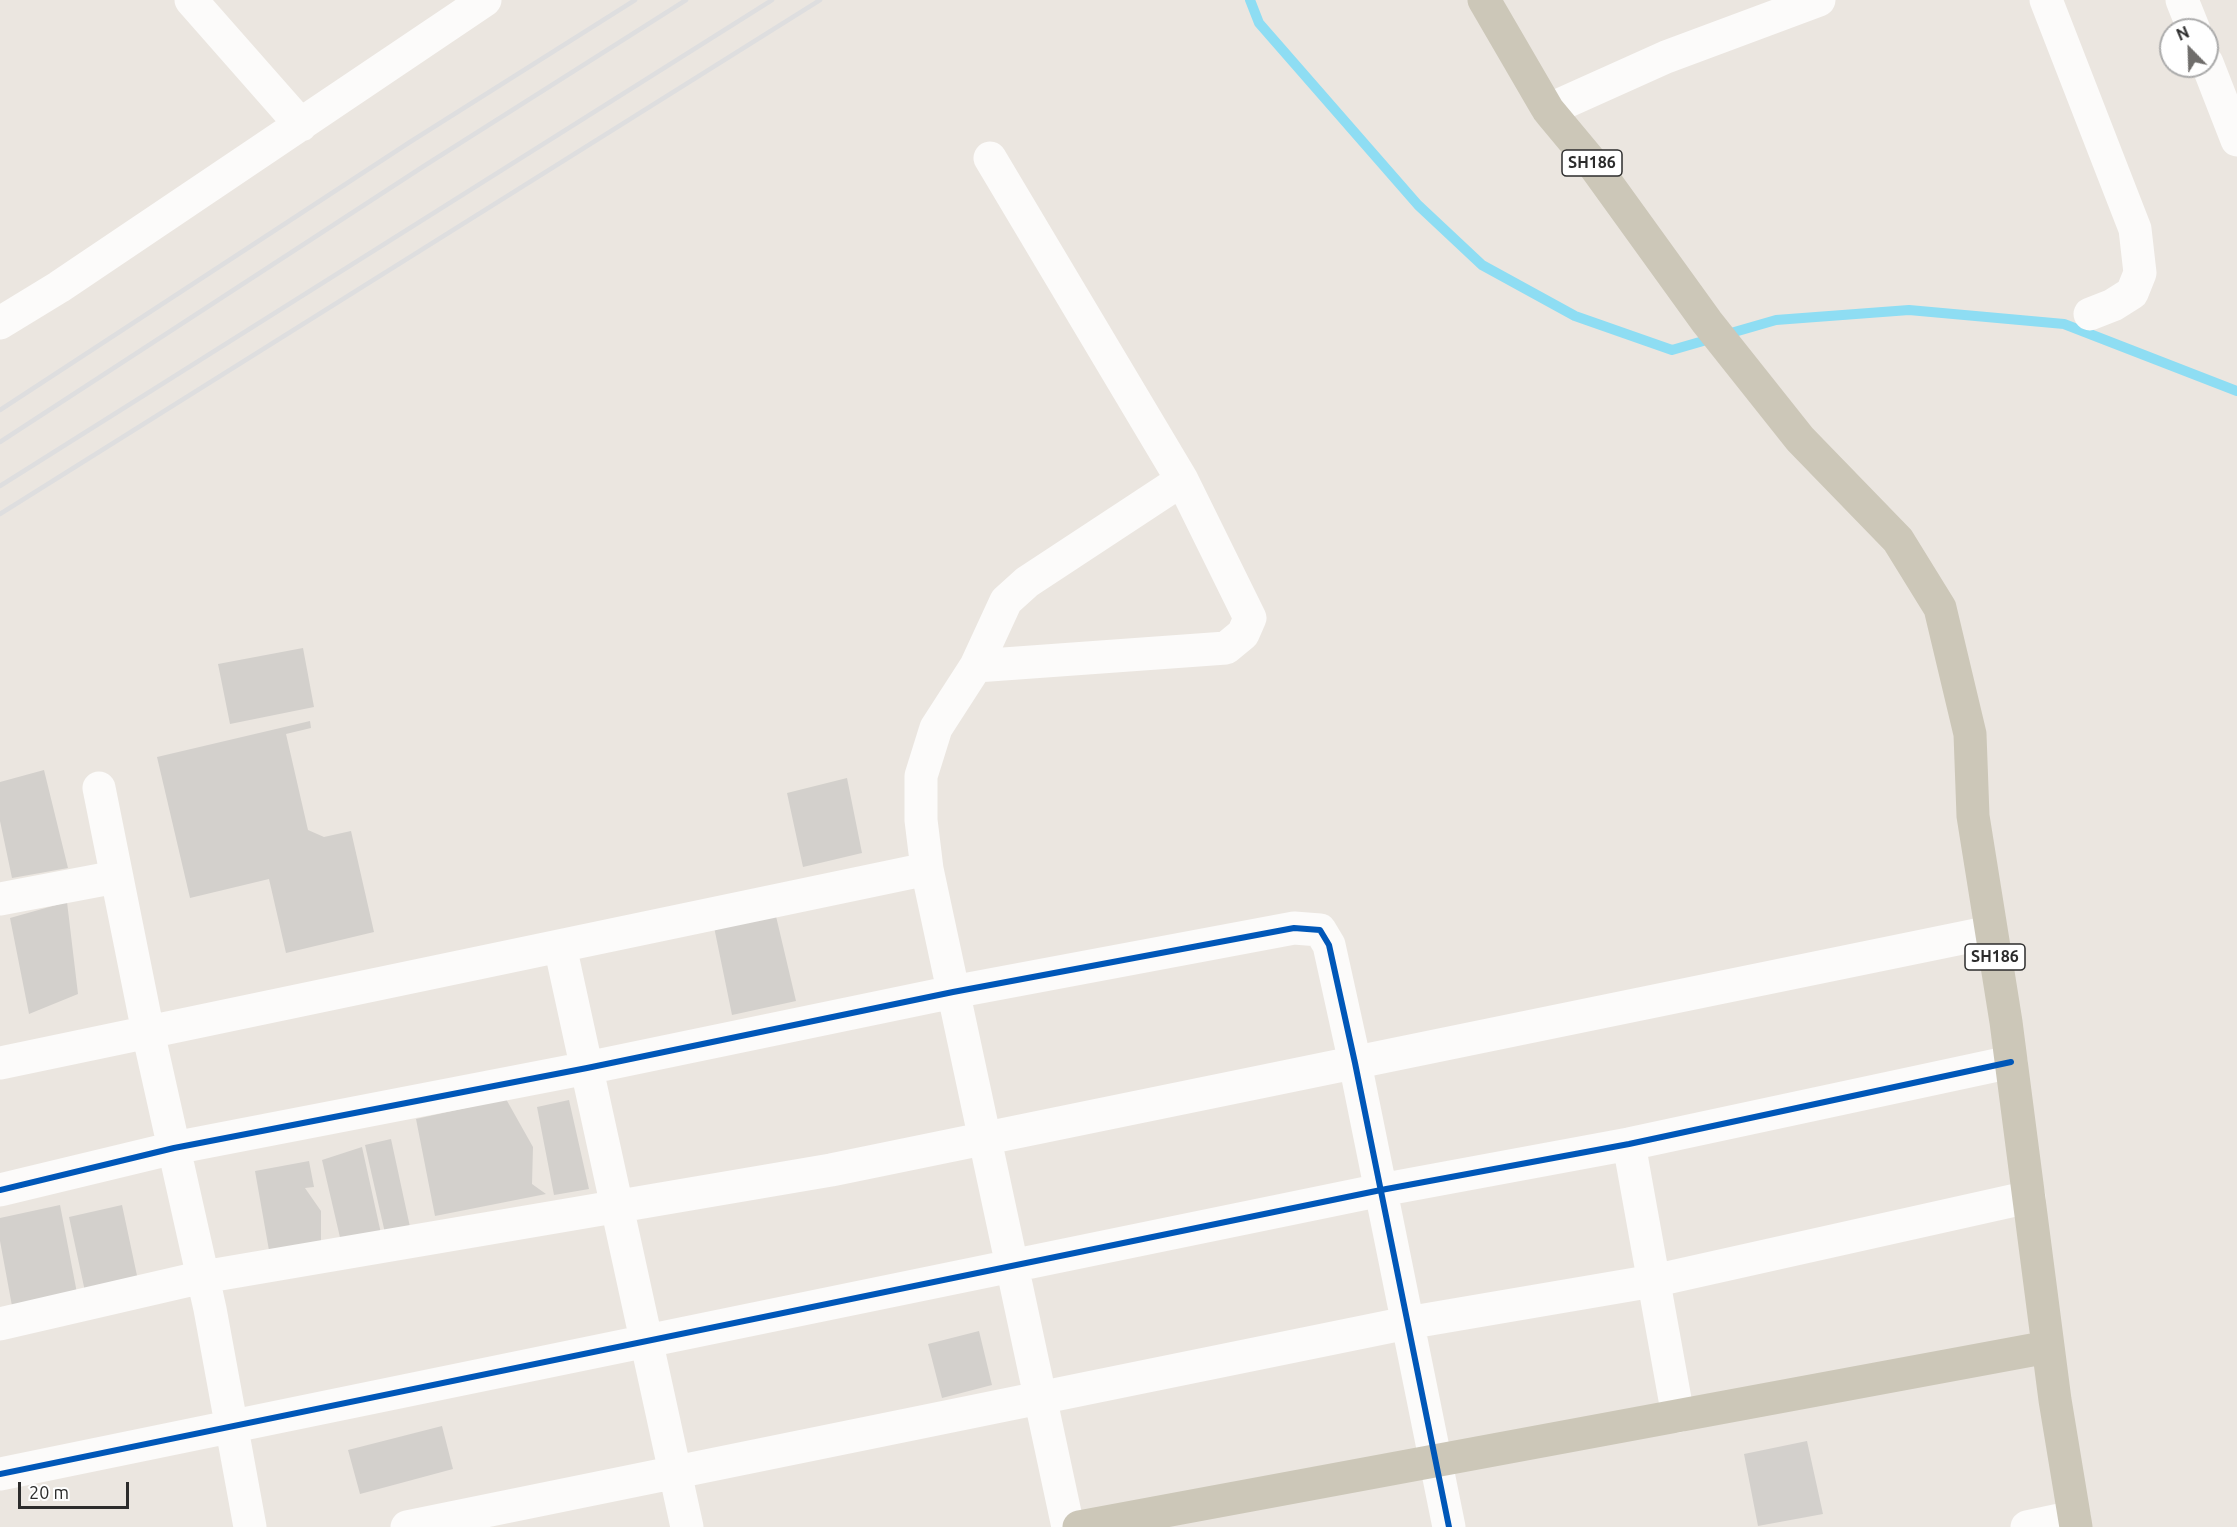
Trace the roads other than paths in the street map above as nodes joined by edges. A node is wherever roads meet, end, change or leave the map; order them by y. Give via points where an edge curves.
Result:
1 (191, 0) edge
2 (485, 0) edge
3 (1484, 0) edge
4 (1819, 0) edge
5 (2046, 0) edge
6 (2182, 0) edge
7 (2189, 18) edge
8 (2213, 78) edge
9 (1548, 110) junction
10 (301, 125) junction
11 (2237, 140) edge
12 (990, 158) dead end
13 (2090, 314) dead end
14 (0, 323) edge
15 (1182, 480) junction
16 (976, 666) junction
17 (99, 788) dead end
18 (927, 869) junction
19 (116, 877) junction
20 (0, 899) edge
21 (1991, 932) junction
22 (560, 946) junction
23 (953, 992) junction
24 (148, 1032) junction
25 (1355, 1062) junction
26 (2011, 1062) junction
27 (0, 1063) edge
28 (587, 1068) junction
29 (985, 1139) junction
30 (1629, 1144) junction
31 (174, 1148) junction
32 (0, 1190) edge
33 (1381, 1190) junction
34 (2029, 1197) junction
35 (617, 1207) junction
36 (1012, 1265) junction
37 (202, 1277) junction
38 (1653, 1281) junction
39 (1407, 1323) junction
40 (0, 1324) edge
41 (646, 1340) junction
42 (2048, 1347) junction
43 (1040, 1398) junction
44 (1678, 1416) junction
45 (231, 1425) junction
46 (1436, 1462) junction
47 (675, 1472) junction
48 (0, 1473) edge
49 (2075, 1522) edge
50 (250, 1527) edge
51 (407, 1527) edge
52 (687, 1527) edge
53 (1068, 1527) edge
54 (1079, 1527) edge
55 (1449, 1527) edge
56 (2027, 1527) edge

1 - 10 street
2 - 10 street
3 - 9 main road, SH186
4 - 9 street via 1666,57
5 - 13 street via 2135,229 2140,273 2132,293
6 - 7 street
8 - 11 street
9 - 21 main road, SH186 via 1800,439 1898,540 1940,608 1971,734 1973,816
10 - 14 street
12 - 15 street
15 - 16 street via 1020,588 1006,601
15 - 16 street via 1251,618 1243,634 1226,648
16 - 18 street via 936,728 921,776
17 - 19 street
18 - 22 street
18 - 23 street
19 - 20 street
19 - 24 street
21 - 25 street
21 - 26 main road, SH186
22 - 24 street
22 - 28 street
23 - 25 street via 1294,928 1320,930 1329,945
23 - 28 street
23 - 29 street
24 - 27 street
24 - 31 street
25 - 29 street
25 - 33 street
26 - 30 street
26 - 34 main road, SH186
28 - 31 street
28 - 35 street
29 - 35 street
29 - 36 street
30 - 33 street
30 - 38 street
31 - 32 street
31 - 37 street
33 - 36 street
33 - 39 street
34 - 38 street
34 - 42 main road, SH186
35 - 37 street
35 - 41 street
36 - 41 street
36 - 43 street
37 - 40 street
37 - 45 street
38 - 39 street
38 - 44 street
39 - 43 street
39 - 46 street
41 - 45 street
41 - 47 street
42 - 44 main road
42 - 49 main road, SH186
43 - 47 street
43 - 53 street
44 - 46 main road
45 - 48 street
45 - 50 street
46 - 54 main road
46 - 55 street
47 - 51 street
47 - 52 street
49 - 56 street

